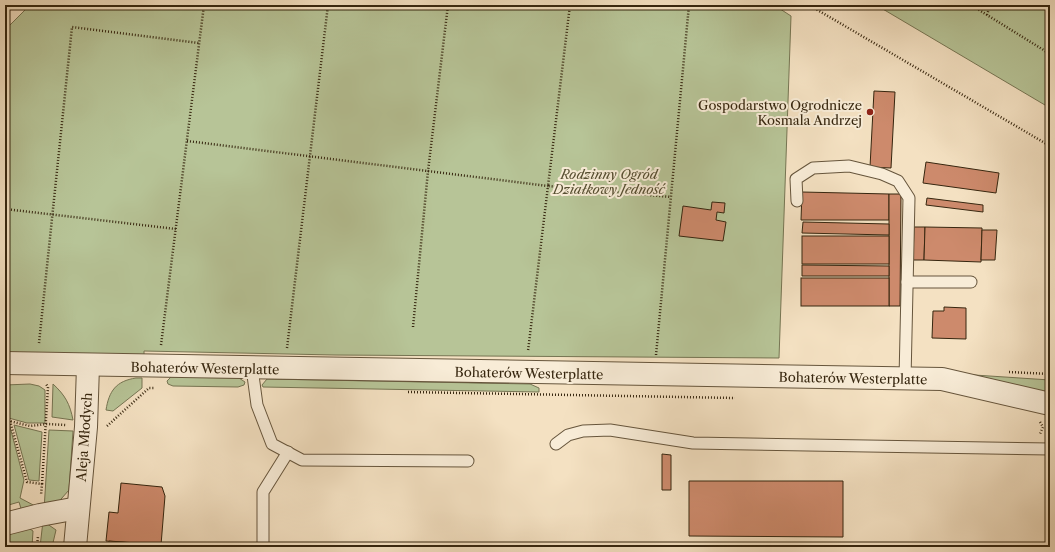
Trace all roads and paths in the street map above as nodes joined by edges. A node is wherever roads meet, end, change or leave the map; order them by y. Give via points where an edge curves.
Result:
1 (204, 5) edge
2 (328, 5) edge
3 (448, 5) edge
4 (570, 5) edge
5 (689, 5) edge
6 (809, 5) edge
7 (971, 5) edge
8 (990, 5) edge
9 (987, 15) junction
10 (199, 43) junction
11 (1050, 54) edge
12 (187, 141) junction
13 (1050, 146) edge
14 (309, 156) junction
15 (428, 171) junction
16 (548, 186) junction
17 (671, 197) junction
18 (797, 201) dead end
19 (5, 209) edge
20 (51, 214) junction
21 (176, 229) junction
22 (907, 282) junction
23 (971, 282) dead end
24 (413, 327) dead end
25 (38, 346) dead end
26 (161, 346) dead end
27 (287, 349) dead end
28 (528, 354) dead end
29 (656, 357) dead end
30 (5, 364) edge
31 (88, 366) junction
32 (252, 368) junction
33 (1044, 374) dead end
34 (1050, 374) edge
35 (904, 379) junction
36 (45, 383) dead end
37 (149, 388) dead end
38 (1048, 414) edge
39 (5, 420) edge
40 (1032, 420) dead end
41 (10, 421) junction
42 (47, 424) junction
43 (67, 425) dead end
44 (105, 428) dead end
45 (556, 444) dead end
46 (1050, 449) edge
47 (288, 452) junction
48 (468, 461) dead end
49 (42, 484) junction
50 (78, 508) junction
51 (40, 515) junction
52 (5, 524) edge
53 (75, 547) edge
54 (263, 547) edge

1 - 10 path
2 - 14 path
3 - 15 path
4 - 16 path
5 - 17 path
6 - 13 path
7 - 9 path
8 - 9 path
9 - 11 path
10 - 12 path
10 - 20 path via 72,27
12 - 14 path
12 - 21 path
14 - 15 path
14 - 27 path
15 - 16 path
15 - 24 path
16 - 17 path
16 - 28 path
17 - 29 path
18 - 22 lane via 796,179 813,168 849,166 882,174 898,181 909,198
19 - 20 path
20 - 21 path
20 - 25 path
21 - 26 path
22 - 23 lane
22 - 35 lane
30 - 31 street, Bohaterów Westerplatte
31 - 32 street, Bohaterów Westerplatte
31 - 50 street, Aleja Młodych via 86,427
32 - 35 street, Bohaterów Westerplatte
32 - 47 lane via 258,405 272,444
33 - 34 path
35 - 38 street, Bohaterów Westerplatte via 942,379
36 - 42 path via 48,387
37 - 44 path
38 - 40 path
39 - 41 path
41 - 42 path via 30,426
41 - 49 path via 27,482
42 - 43 path
42 - 49 path
45 - 46 lane via 568,435 583,430 610,430 693,443
47 - 48 lane via 302,460
47 - 54 lane via 263,492
49 - 51 path
50 - 51 street
50 - 53 street, Aleja Młodych
51 - 52 street

